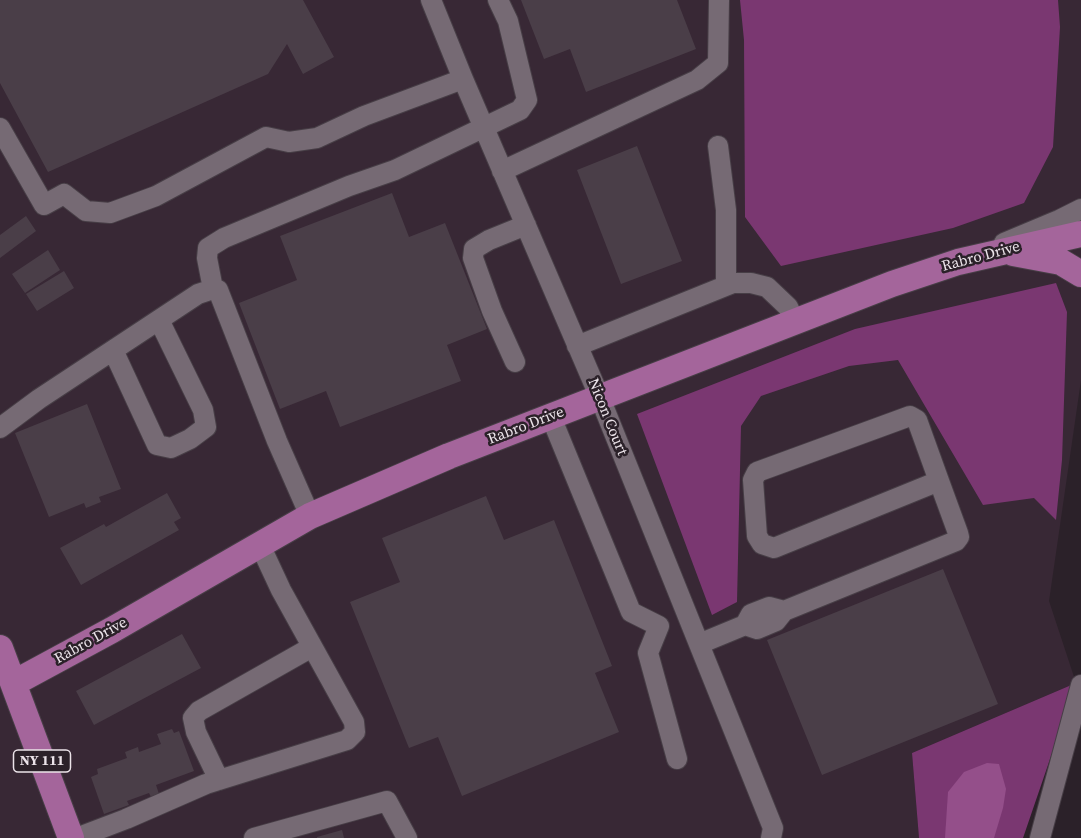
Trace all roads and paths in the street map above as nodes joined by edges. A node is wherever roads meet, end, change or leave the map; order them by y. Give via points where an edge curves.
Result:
1 (431, 0) edge
2 (498, 0) edge
3 (719, 0) edge
4 (463, 79) junction
5 (0, 128) edge
6 (485, 129) junction
7 (718, 146) dead end
8 (502, 171) junction
9 (1081, 208) edge
10 (526, 225) junction
11 (1081, 234) edge
12 (1001, 251) junction
13 (958, 262) junction
14 (1081, 274) edge
15 (726, 285) junction
16 (213, 289) junction
17 (159, 320) junction
18 (795, 322) junction
19 (578, 345) junction
20 (113, 350) junction
21 (515, 362) dead end
22 (600, 398) junction
23 (551, 417) junction
24 (0, 428) edge
25 (939, 481) junction
26 (310, 516) junction
27 (260, 545) junction
28 (688, 616) junction
29 (659, 626) junction
30 (699, 644) junction
31 (312, 647) junction
32 (0, 648) edge
33 (1081, 685) edge
34 (7, 686) edge
35 (677, 759) dead end
36 (219, 780) junction
37 (71, 838) edge
38 (76, 838) edge
39 (254, 838) edge
40 (407, 838) edge
41 (771, 838) edge
42 (1041, 838) edge

1 - 4 street, Nicon Court
2 - 6 street via 508,21 527,100 520,110
3 - 8 street via 718,63 697,80
4 - 5 street via 317,138 289,142 266,137 156,196 111,213 86,211 64,194 44,204
4 - 6 street, Nicon Court
6 - 8 street, Nicon Court
6 - 16 street via 395,170 224,238 208,248
7 - 15 street via 726,210
8 - 10 street, Nicon Court
9 - 13 street
10 - 19 street, Nicon Court
10 - 21 street via 474,249 473,258
11 - 12 main road, Rabro Drive
12 - 13 main road, Rabro Drive
12 - 14 main road via 1061,262
13 - 18 main road, Rabro Drive
15 - 18 street via 751,283 767,287 788,308
15 - 19 street
16 - 17 street via 198,294
16 - 26 street via 218,290
17 - 20 street
17 - 20 street via 203,410 206,427 190,439 171,448 157,445
18 - 22 main road, Rabro Drive
19 - 22 street, Nicon Court
20 - 24 street
22 - 23 main road, Rabro Drive
22 - 28 street, Nicon Court
23 - 26 main road, Rabro Drive
23 - 29 street via 631,612
25 - 25 street via 917,420 910,416 757,472 753,480 757,536 762,544 774,548
25 - 30 street via 958,532 956,541 784,611 776,621 757,629 745,625
26 - 27 main road, Rabro Drive
27 - 31 street
27 - 34 main road, Rabro Drive
28 - 29 street
28 - 30 street, Nicon Court
29 - 35 street via 648,653
30 - 41 street, Nicon Court via 772,828
31 - 36 street via 193,718
31 - 36 street via 354,722 355,732 347,740
32 - 34 main road, NY 111
33 - 42 street
34 - 37 main road, NY 111
36 - 38 street
39 - 40 street via 387,801

